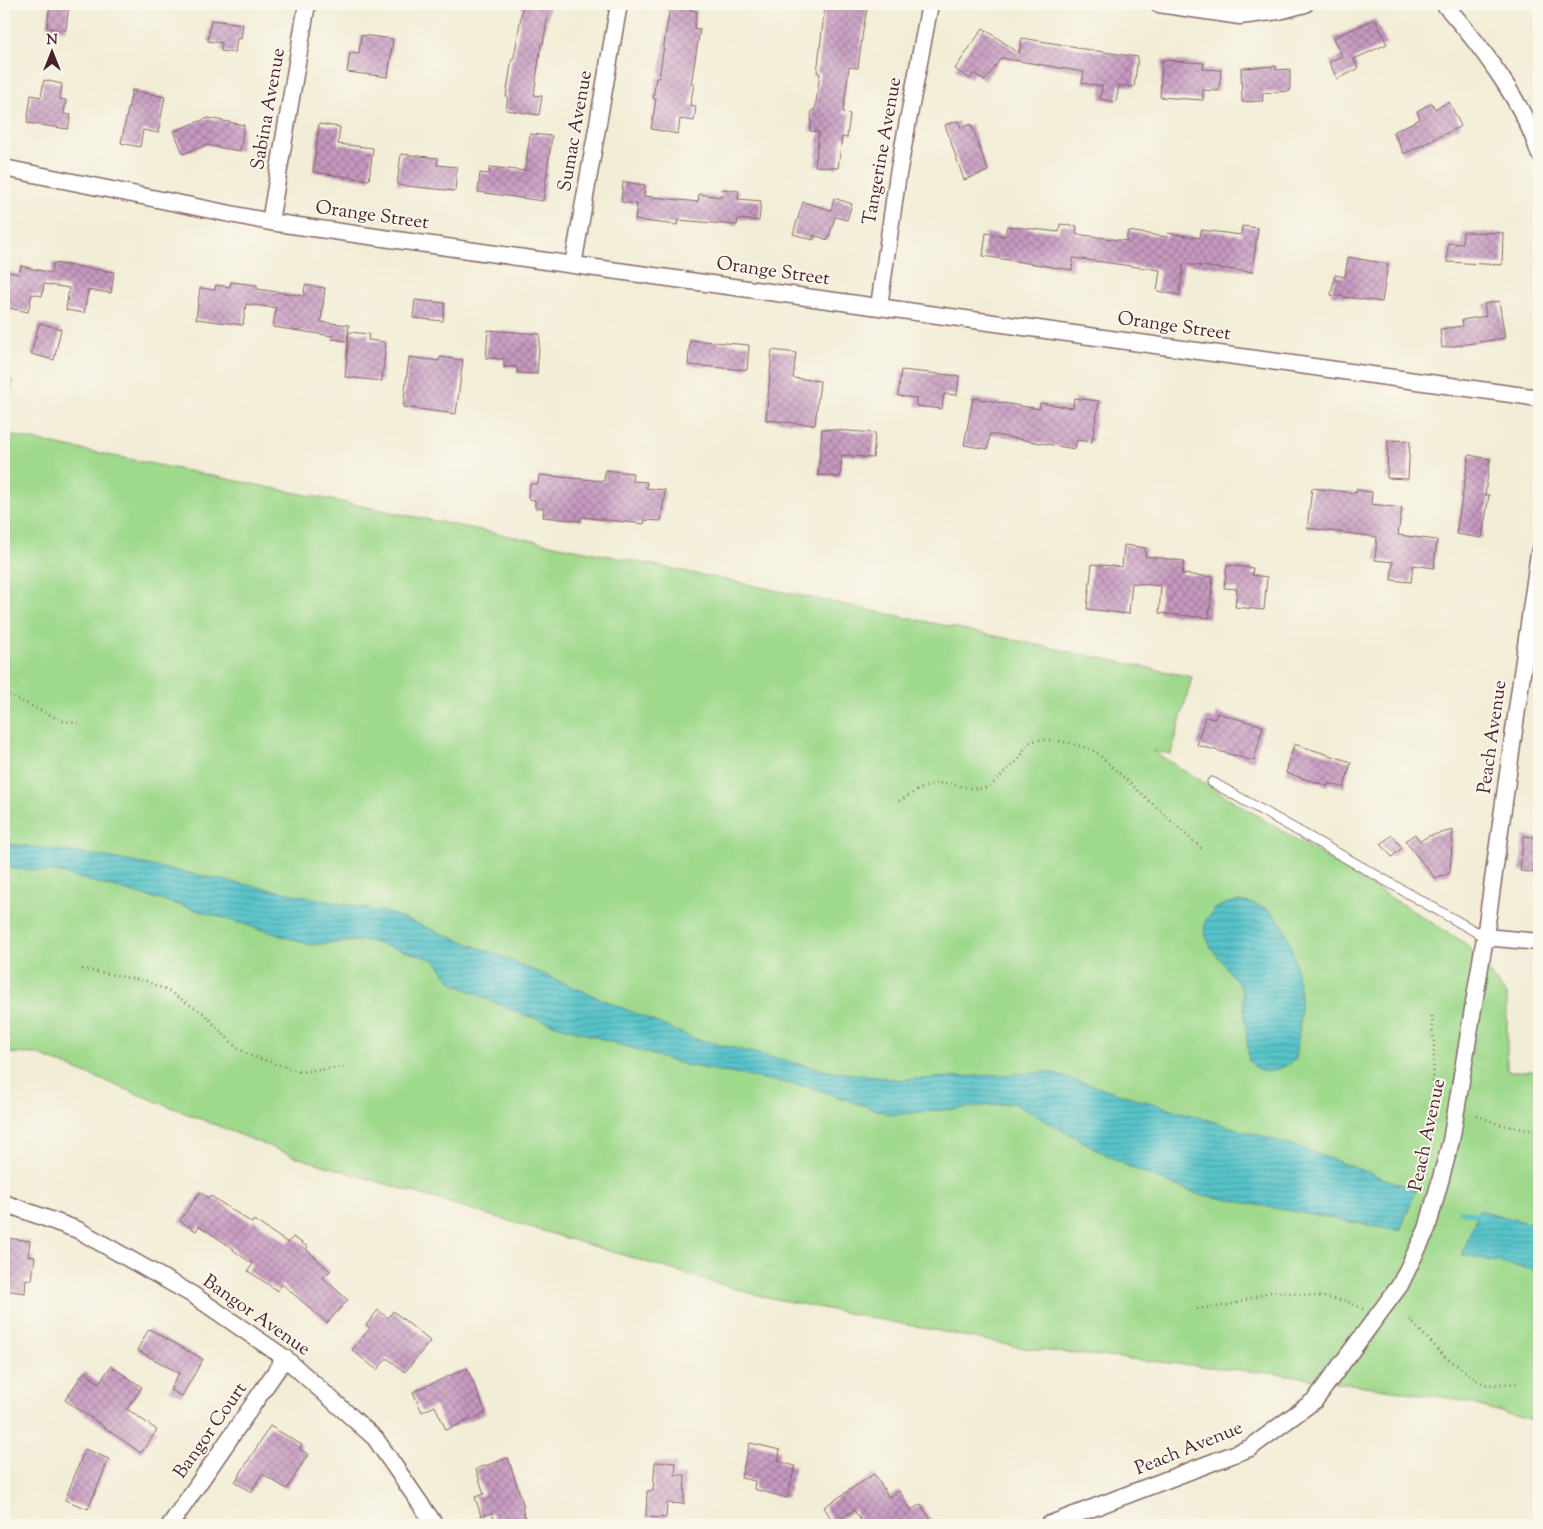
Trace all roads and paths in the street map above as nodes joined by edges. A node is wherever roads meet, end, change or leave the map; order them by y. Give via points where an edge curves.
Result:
1 (307, 4) edge
2 (619, 4) edge
3 (930, 4) edge
4 (1159, 4) edge
5 (1305, 4) edge
6 (1444, 4) edge
7 (1539, 153) edge
8 (4, 168) edge
9 (270, 222) junction
10 (573, 265) junction
11 (879, 306) junction
12 (1539, 398) edge
13 (1539, 553) edge
14 (4, 694) edge
15 (78, 723) dead end
16 (1212, 782) dead end
17 (899, 801) dead end
18 (1204, 850) dead end
19 (1484, 937) junction
20 (1539, 942) edge
21 (82, 969) dead end
22 (1432, 1016) dead end
23 (344, 1067) dead end
24 (1448, 1097) dead end
25 (1477, 1115) dead end
26 (1539, 1132) edge
27 (4, 1203) edge
28 (1197, 1309) dead end
29 (1370, 1310) dead end
30 (1410, 1320) dead end
31 (285, 1358) junction
32 (1518, 1383) dead end
33 (170, 1525) edge
34 (435, 1525) edge
35 (1048, 1525) edge

1 - 9 street, Sabina Avenue
2 - 10 street, Sumac Avenue
3 - 11 street, Tangerine Avenue via 898,174
4 - 5 street via 1240,16
6 - 7 street via 1497,70 1534,134
8 - 9 street, Orange Street
9 - 10 street, Orange Street
10 - 11 street, Orange Street
11 - 12 street, Orange Street
13 - 19 street, Peach Avenue
14 - 15 path via 63,721
16 - 19 lane
17 - 18 path via 922,787 934,784 984,788 993,784 1031,742 1047,739 1088,748 1102,757
19 - 20 street
19 - 35 street, Peach Avenue via 1451,1141 1427,1229 1395,1293 1315,1400 1250,1448
21 - 23 path via 146,981 168,991 203,1013 236,1047 255,1057 300,1072
22 - 24 path via 1433,1088
25 - 26 path via 1498,1124
27 - 31 street, Bangor Avenue via 78,1230 194,1296
28 - 29 path via 1230,1305 1273,1291 1323,1296
30 - 32 path via 1444,1356 1480,1382 1488,1385
31 - 33 street, Bangor Court
31 - 34 street, Bangor Avenue via 375,1438

